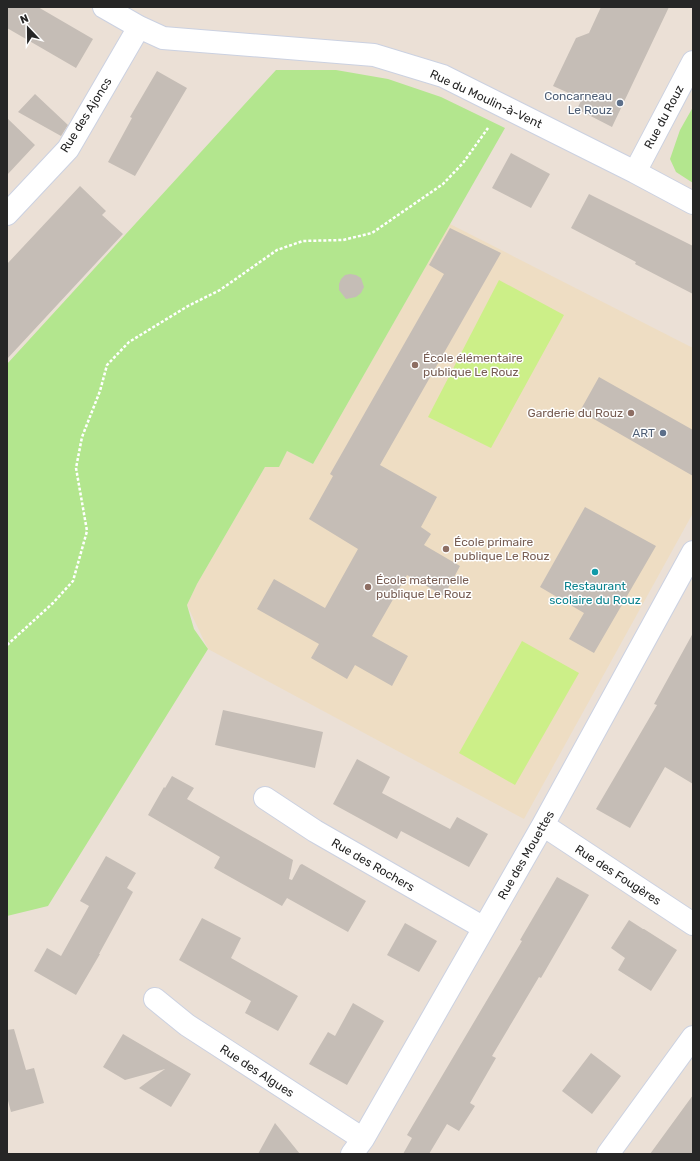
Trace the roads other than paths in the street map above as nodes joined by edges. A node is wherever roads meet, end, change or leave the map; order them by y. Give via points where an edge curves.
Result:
1 (104, 7) edge
2 (139, 27) junction
3 (693, 62) edge
4 (635, 172) junction
5 (693, 203) edge
6 (7, 214) edge
7 (693, 552) edge
8 (264, 798) dead end
9 (543, 825) junction
10 (693, 924) edge
11 (484, 928) junction
12 (155, 999) dead end
13 (693, 1037) edge
14 (357, 1146) edge
15 (608, 1154) edge

1 - 2 street, Rue du Moulin-à-Vent
2 - 4 street, Rue du Moulin-à-Vent via 163,38 374,55 443,76
2 - 6 street, Rue des Ajoncs via 68,150
3 - 4 street, Rue du Rouz
4 - 5 street, Rue du Moulin-à-Vent
7 - 9 street, Rue des Mouettes
8 - 11 street, Rue des Rochers via 315,832
9 - 10 street, Rue des Fougères
9 - 11 street, Rue des Mouettes
11 - 14 street, Rue des Mouettes
12 - 14 street, Rue des Algues via 187,1025
13 - 15 street

